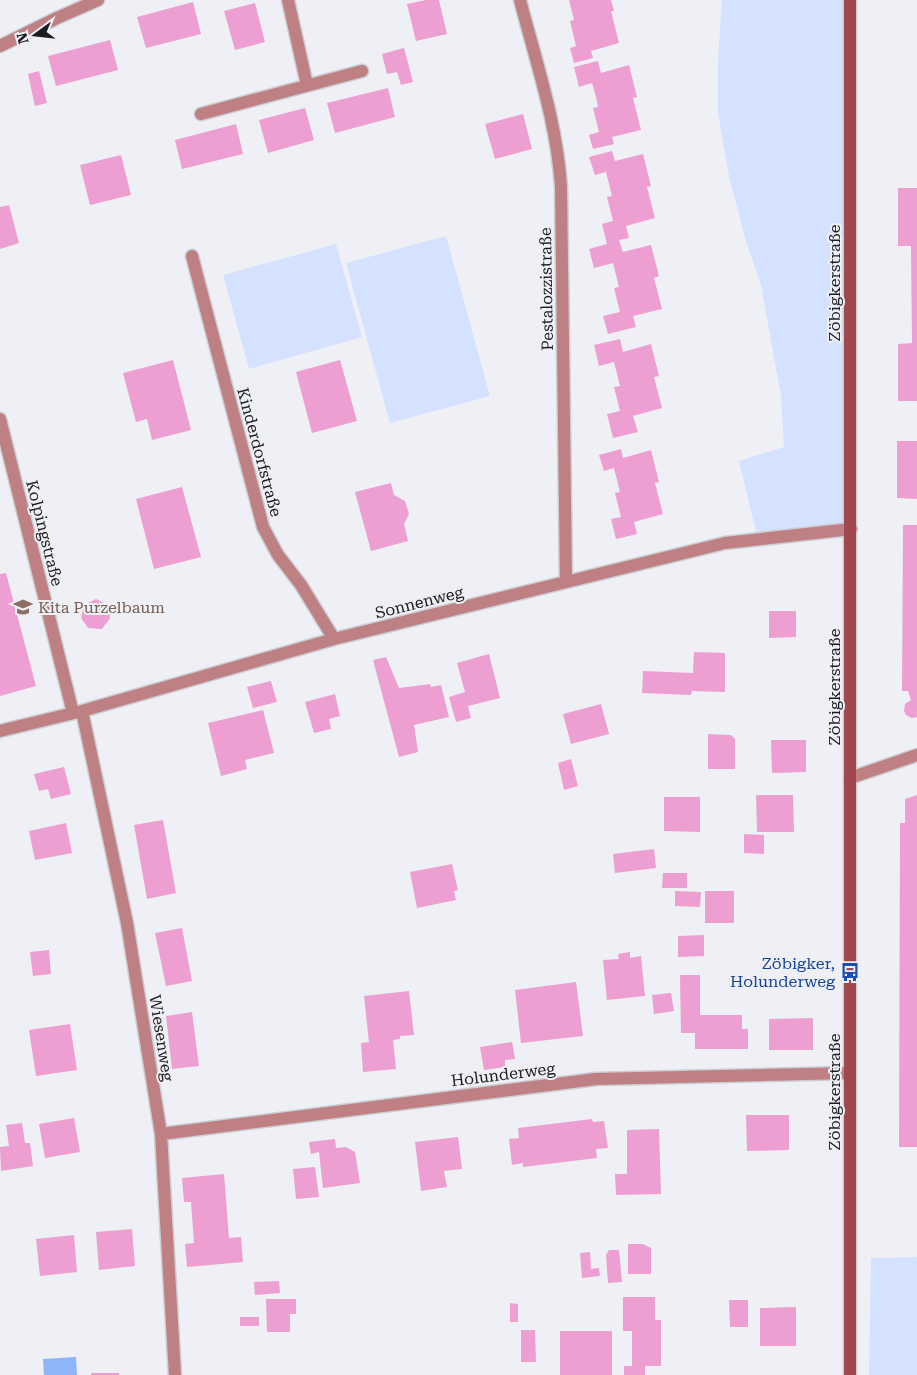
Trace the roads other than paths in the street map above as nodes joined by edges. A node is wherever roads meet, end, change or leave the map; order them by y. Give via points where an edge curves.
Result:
1 (98, 0) edge
2 (288, 0) edge
3 (520, 0) edge
4 (850, 0) edge
5 (0, 46) edge
6 (362, 71) dead end
7 (307, 85) junction
8 (201, 114) dead end
9 (192, 256) dead end
10 (0, 419) edge
11 (850, 529) junction
12 (566, 582) junction
13 (334, 639) junction
14 (77, 712) junction
15 (0, 732) edge
16 (917, 754) edge
17 (850, 778) junction
18 (850, 1073) junction
19 (161, 1134) junction
20 (175, 1375) edge
21 (850, 1375) edge

1 - 5 street
2 - 7 street
3 - 12 street, Pestalozzistraße via 559,155
4 - 11 main road, Zöbigkerstraße
6 - 7 street
7 - 8 street
9 - 13 street, Kinderdorfstraße via 263,527
10 - 14 street, Kolpingstraße
11 - 12 street, Sonnenweg via 725,543
11 - 17 main road, Zöbigkerstraße
12 - 13 street, Sonnenweg
13 - 14 street, Sonnenweg
14 - 15 street, Sonnenweg
14 - 19 street, Wiesenweg via 127,923
16 - 17 street
17 - 18 main road, Zöbigkerstraße
18 - 19 street, Holunderweg via 596,1079
18 - 21 main road, Zöbigkerstraße
19 - 20 street, Wiesenweg

